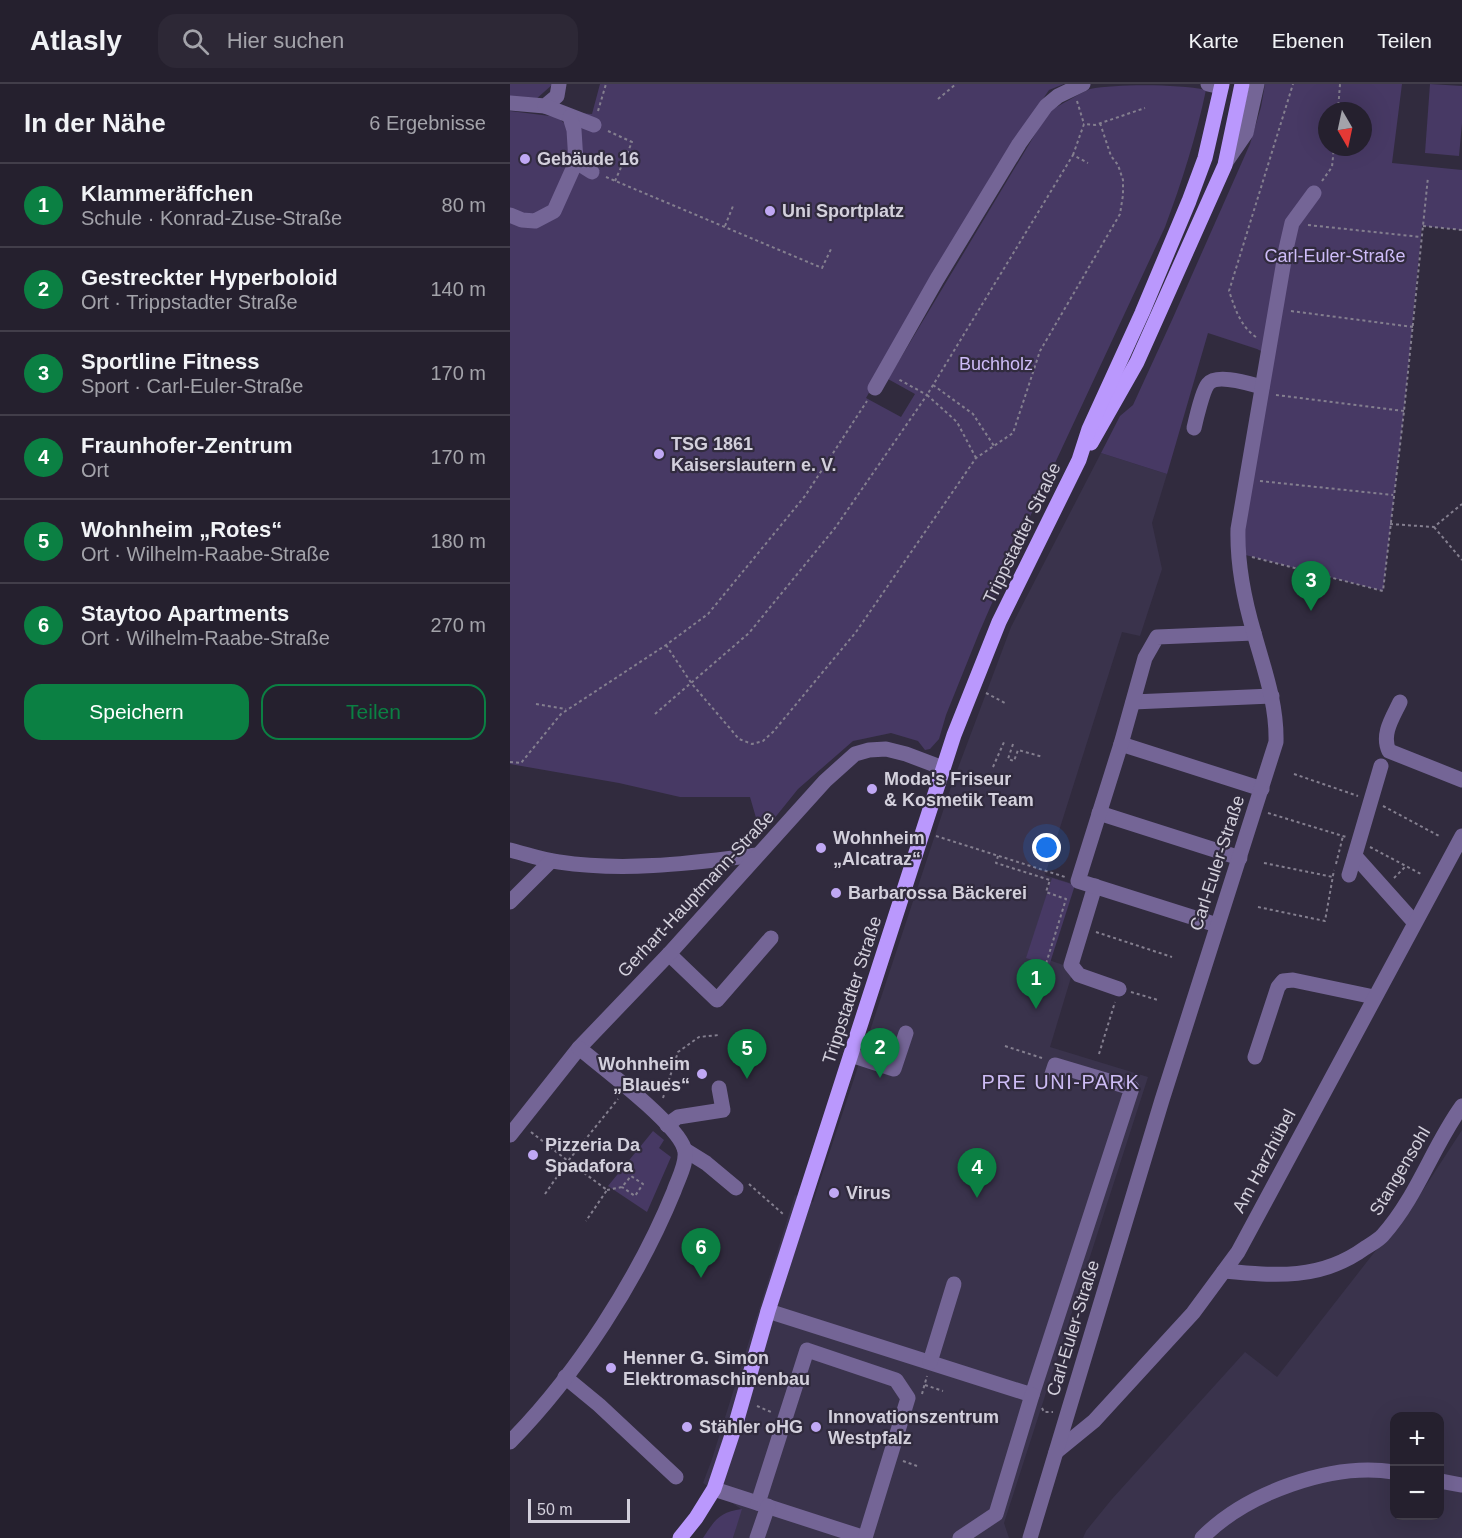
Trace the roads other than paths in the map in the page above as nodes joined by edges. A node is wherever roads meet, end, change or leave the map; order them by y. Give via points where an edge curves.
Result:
1 (559, 84) edge
2 (1242, 84) edge
3 (1257, 84) edge
4 (1217, 85) edge
5 (1078, 86) edge
6 (510, 103) edge
7 (545, 106) junction
8 (570, 117) junction
9 (594, 125) road end
10 (576, 162) junction
11 (1225, 165) junction
12 (592, 172) road end
13 (1314, 193) road end
14 (510, 215) edge
15 (875, 388) road end
16 (1261, 390) junction
17 (1194, 428) dead end
18 (1079, 460) junction
19 (1254, 633) junction
20 (1272, 696) junction
21 (1133, 702) junction
22 (1400, 702) dead end
23 (1120, 744) junction
24 (1380, 766) dead end
25 (943, 768) junction
26 (1462, 780) edge
27 (1262, 789) junction
28 (1099, 813) junction
29 (1462, 836) edge
30 (1458, 848) edge
31 (510, 850) edge
32 (757, 855) junction
33 (1355, 856) junction
34 (1240, 858) junction
35 (551, 861) junction
36 (1349, 875) dead end
37 (1095, 886) junction
38 (510, 902) edge
39 (1414, 922) junction
40 (1217, 925) junction
41 (771, 938) dead end
42 (669, 954) junction
43 (1119, 989) road end
44 (1374, 998) junction
45 (906, 1034) dead end
46 (579, 1048) junction
47 (851, 1055) junction
48 (1255, 1057) dead end
49 (1054, 1069) road end
50 (719, 1088) dead end
51 (1462, 1106) edge
52 (662, 1120) junction
53 (510, 1135) edge
54 (686, 1150) junction
55 (736, 1188) dead end
56 (1224, 1271) junction
57 (954, 1284) dead end
58 (768, 1311) junction
59 (930, 1362) junction
60 (565, 1377) junction
61 (1032, 1395) junction
62 (510, 1442) edge
63 (1056, 1452) junction
64 (1390, 1471) edge
65 (676, 1477) dead end
66 (1444, 1482) edge
67 (1462, 1485) edge
68 (714, 1489) junction
69 (763, 1504) junction
70 (680, 1538) edge
71 (757, 1538) edge
72 (865, 1538) edge
73 (960, 1538) edge
74 (1030, 1538) edge
75 (1202, 1538) edge

1 - 7 street via 557,96
2 - 11 main road, Trippstadter Straße
3 - 11 street via 1246,133
4 - 18 main road, Trippstadter Straße via 1205,158
5 - 15 street via 1046,106 1019,144
6 - 7 street
7 - 8 street
8 - 9 street
8 - 10 street
10 - 12 street
10 - 14 street via 554,211 535,221
11 - 18 main road, Trippstadter Straße via 1137,362
13 - 16 street, Carl-Euler-Straße via 1292,223
16 - 17 street via 1215,379 1207,384
16 - 19 street, Carl-Euler-Straße via 1238,529 1242,588
18 - 25 main road, Trippstadter Straße via 999,622
19 - 20 street, Carl-Euler-Straße
19 - 21 street via 1158,637 1144,658
20 - 21 street
20 - 27 street, Carl-Euler-Straße via 1276,741
21 - 23 street
22 - 26 street via 1386,732 1389,751
23 - 27 street
23 - 28 street
24 - 33 street
25 - 32 street, Gerhart-Hauptmann-Straße via 886,749 855,754
25 - 47 main road, Trippstadter Straße
27 - 34 street, Carl-Euler-Straße
28 - 34 street
28 - 37 street via 1078,881
29 - 30 street, Am Harzhübel
30 - 39 street, Am Harzhübel
31 - 35 street
32 - 35 street via 624,868
32 - 42 street, Gerhart-Hauptmann-Straße
33 - 36 street
33 - 39 street
34 - 40 street, Carl-Euler-Straße
35 - 38 street
37 - 40 street
37 - 43 street via 1071,965 1079,975
39 - 44 street, Am Harzhübel
40 - 63 street, Carl-Euler-Straße
41 - 42 street via 717,1000
42 - 46 street, Gerhart-Hauptmann-Straße
44 - 48 street via 1283,981
44 - 56 street, Am Harzhübel via 1238,1252
45 - 47 street via 894,1069
46 - 52 street
46 - 53 street, Gerhart-Hauptmann-Straße
47 - 58 main road, Trippstadter Straße
49 - 61 street via 1132,1088
50 - 52 street via 723,1110
51 - 56 street, Stangensohl via 1383,1236 1352,1258 1316,1272 1274,1276
52 - 54 street
54 - 55 street
54 - 60 street via 664,1216 646,1251 603,1324
56 - 63 street, Am Harzhübel via 1192,1313 1094,1421
57 - 59 street
58 - 59 street
58 - 68 main road, Trippstadter Straße
59 - 61 street
60 - 62 street
60 - 65 street
61 - 73 street via 996,1514
63 - 74 street, Carl-Euler-Straße
64 - 75 street via 1342,1473 1275,1490 1236,1511
66 - 67 street
68 - 69 street
68 - 70 main road, Trippstadter Straße
69 - 71 street
69 - 72 street
69 - 72 street via 807,1350 859,1366 896,1380 909,1398

